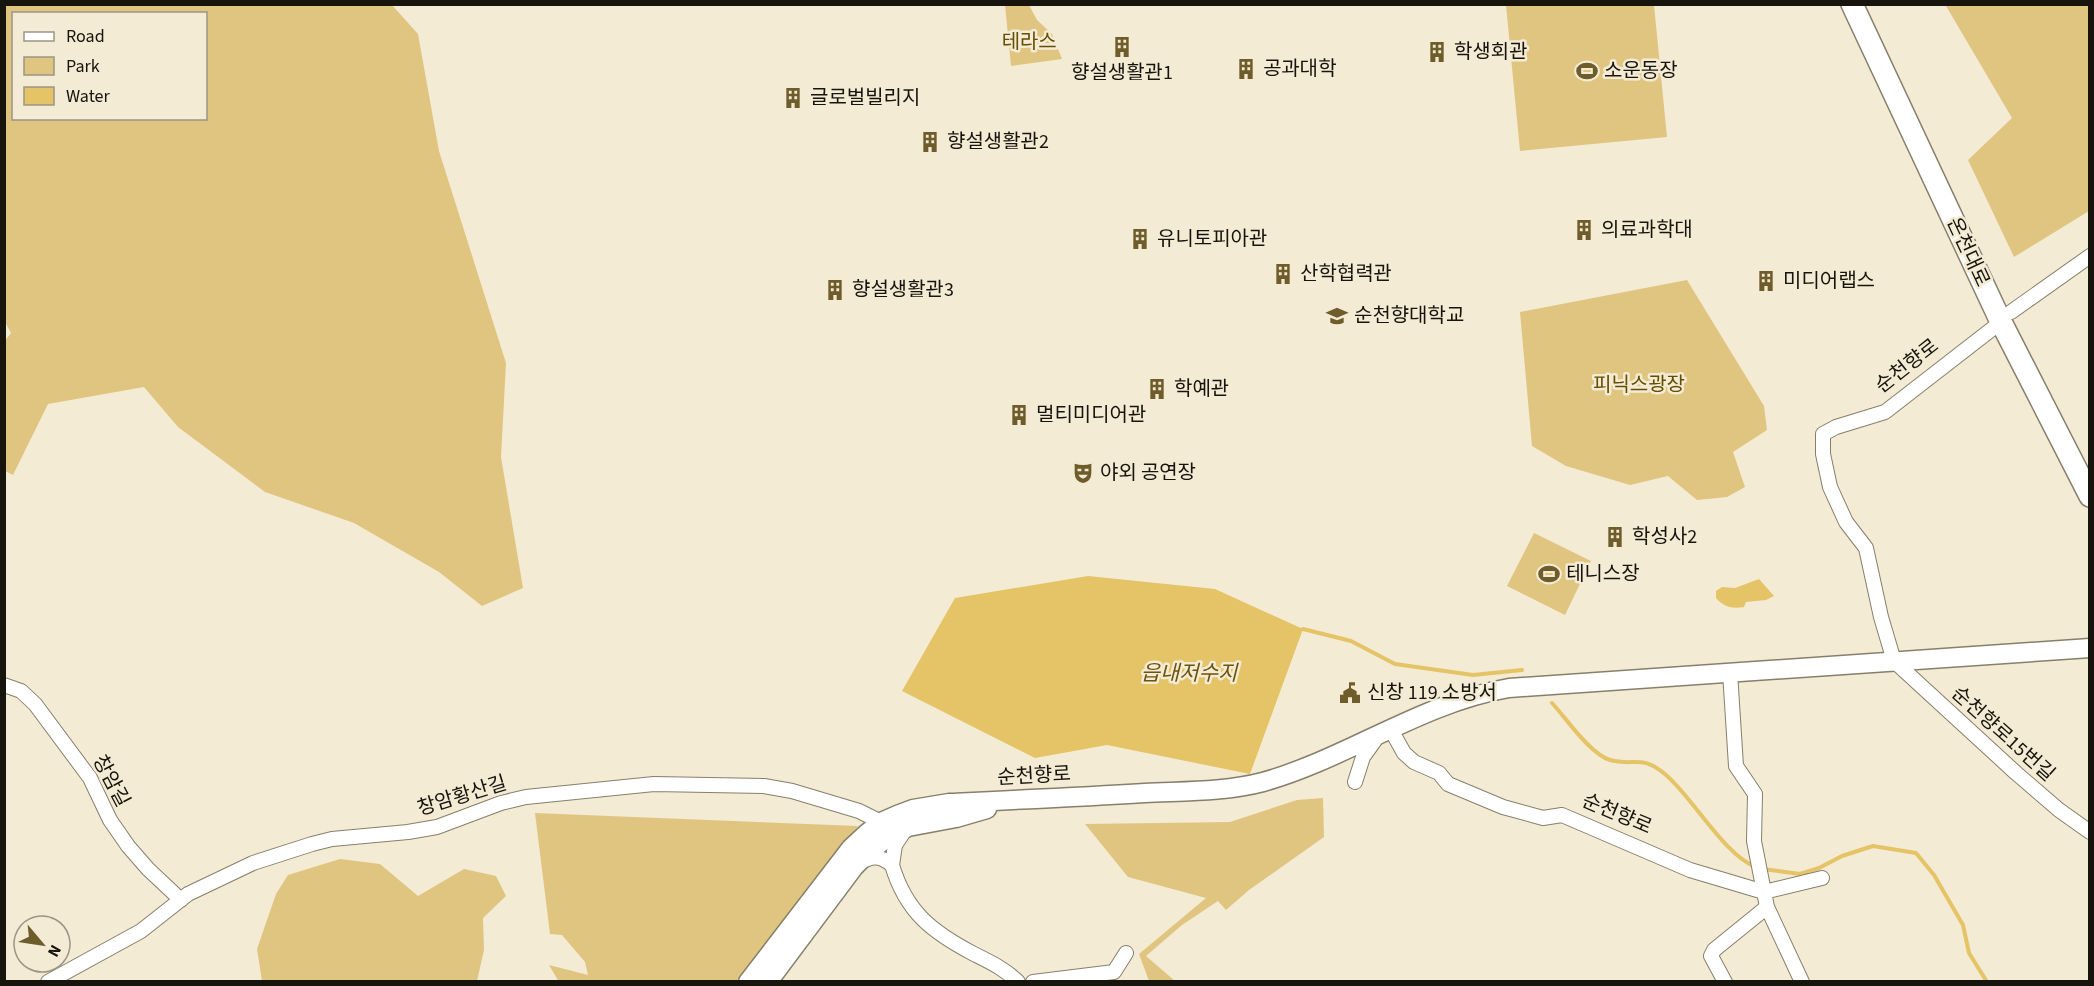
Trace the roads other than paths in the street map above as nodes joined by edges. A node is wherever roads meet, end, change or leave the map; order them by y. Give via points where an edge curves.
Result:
1 (1852, 4) edge
2 (1868, 4) edge
3 (2090, 256) edge
4 (2006, 317) junction
5 (2090, 471) edge
6 (2090, 496) edge
7 (2090, 648) edge
8 (1894, 661) junction
9 (1730, 672) junction
10 (4, 685) edge
11 (1386, 730) junction
12 (1355, 782) dead end
13 (1017, 800) junction
14 (881, 822) junction
15 (908, 827) junction
16 (2090, 832) edge
17 (892, 865) junction
18 (854, 867) junction
19 (1822, 878) dead end
20 (1764, 892) junction
21 (182, 900) junction
22 (1767, 907) junction
23 (1126, 953) dead end
24 (1113, 976) edge
25 (48, 981) edge
26 (748, 981) edge
27 (768, 981) edge
28 (1018, 981) edge
29 (1033, 981) edge
30 (1725, 981) edge
31 (1802, 981) edge

1 - 4 main road, 온천대로
2 - 4 main road, 온천대로
3 - 4 street
4 - 5 main road, 온천대로
4 - 6 main road, 온천대로
4 - 8 street, 순천향로 via 1885,412 1823,434 1830,487 1846,522 1866,548
7 - 8 main road, 순천향로
8 - 9 main road, 순천향로
8 - 16 street, 순천향로15번길 via 2008,766
9 - 11 main road, 순천향로 via 1509,687 1449,702
9 - 20 street via 1736,766 1755,794 1754,841
10 - 21 street, 창암길 via 21,691 35,704 90,777 110,820 128,846
11 - 12 street via 1363,757
11 - 13 main road, 순천향로 via 1260,782 1211,790
11 - 20 street, 순천향로 via 1414,762 1439,773 1448,784 1503,807 1543,818 1562,815 1690,870
13 - 14 main road, 순천향로 via 932,805
13 - 15 main road
14 - 21 street, 창암황산길 via 792,790 764,786 654,784 549,794 501,803 423,830 312,844 253,863
14 - 26 main road, 순천향로 via 851,848
15 - 17 street via 895,845
15 - 18 main road via 869,852
17 - 18 street via 879,857 870,857
17 - 28 street via 911,907 939,934
18 - 27 main road
19 - 20 street
20 - 22 street
21 - 25 street, 창암황산길 via 141,931
22 - 30 street via 1714,950 1711,956
22 - 31 street
23 - 24 street
24 - 29 street

